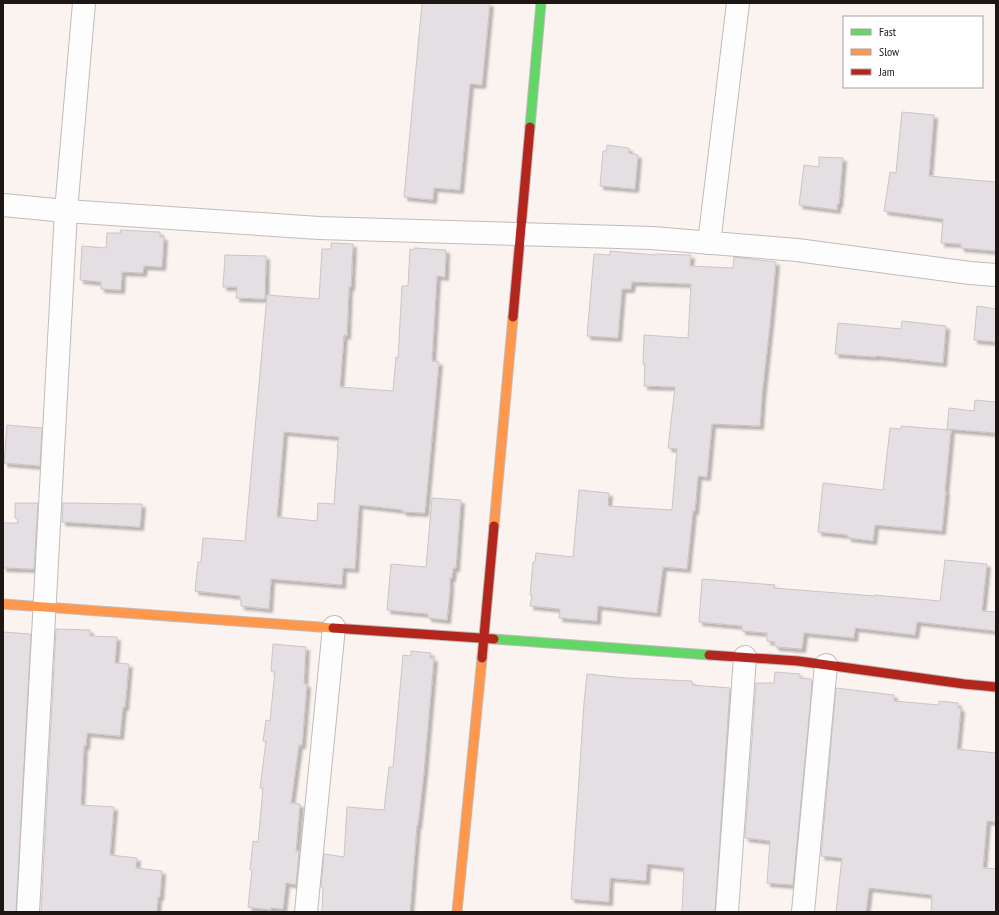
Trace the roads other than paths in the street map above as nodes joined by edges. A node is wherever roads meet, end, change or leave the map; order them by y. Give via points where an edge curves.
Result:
1 (84, 3) edge
2 (541, 3) edge
3 (738, 3) edge
4 (3, 205) edge
5 (66, 210) junction
6 (520, 234) junction
7 (709, 243) junction
8 (996, 275) edge
9 (3, 604) edge
10 (44, 607) junction
11 (334, 628) junction
12 (484, 638) junction
13 (745, 657) junction
14 (826, 665) junction
15 (996, 687) edge
16 (28, 912) edge
17 (306, 912) edge
18 (457, 912) edge
19 (727, 912) edge
20 (804, 912) edge

1 - 5 street
2 - 6 street
3 - 7 street
4 - 5 street
5 - 6 street via 319,228
5 - 10 street
6 - 7 street via 652,238
6 - 12 street
7 - 8 street via 797,250
9 - 10 street
10 - 11 street
10 - 16 street
11 - 12 street
11 - 17 street
12 - 13 street
12 - 18 street
13 - 14 street
13 - 19 street
14 - 15 street
14 - 20 street

